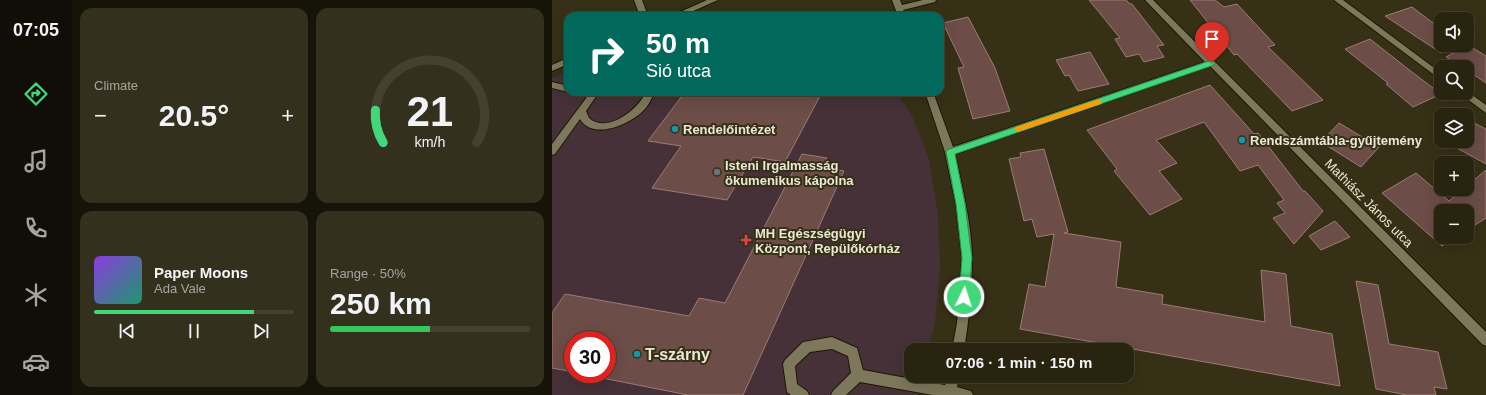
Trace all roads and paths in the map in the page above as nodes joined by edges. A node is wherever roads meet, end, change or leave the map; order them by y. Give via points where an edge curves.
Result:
1 (638, 0) edge
2 (714, 0) edge
3 (896, 0) edge
4 (932, 0) edge
5 (1149, 0) edge
6 (1338, 0) edge
7 (642, 12) edge
8 (685, 12) edge
9 (901, 12) edge
10 (564, 63) edge
11 (1212, 63) junction
12 (552, 68) edge
13 (1434, 72) edge
14 (552, 85) edge
15 (564, 88) edge
16 (591, 96) edge
17 (648, 96) edge
18 (929, 96) edge
19 (1472, 100) edge
20 (1486, 110) edge
21 (582, 111) junction
22 (552, 151) edge
23 (950, 152) junction
24 (1486, 340) edge
25 (959, 343) edge
26 (858, 375) junction
27 (952, 383) edge
28 (787, 392) edge
29 (950, 394) edge
30 (803, 395) edge
31 (837, 395) edge
32 (967, 395) edge

1 - 7 street
2 - 8 street
3 - 9 street
4 - 9 street
5 - 11 street, Mathiász János utca
6 - 13 street
10 - 12 street
11 - 23 street
11 - 24 street, Mathiász János utca
14 - 15 street
16 - 21 street
17 - 21 street via 636,112 608,126 589,124 582,116
18 - 23 street
19 - 20 street
21 - 22 street
23 - 25 street via 961,204 967,258
26 - 28 street via 853,352 832,343 807,346 789,364
26 - 29 street
26 - 31 street
27 - 29 street
28 - 30 street
29 - 32 street

